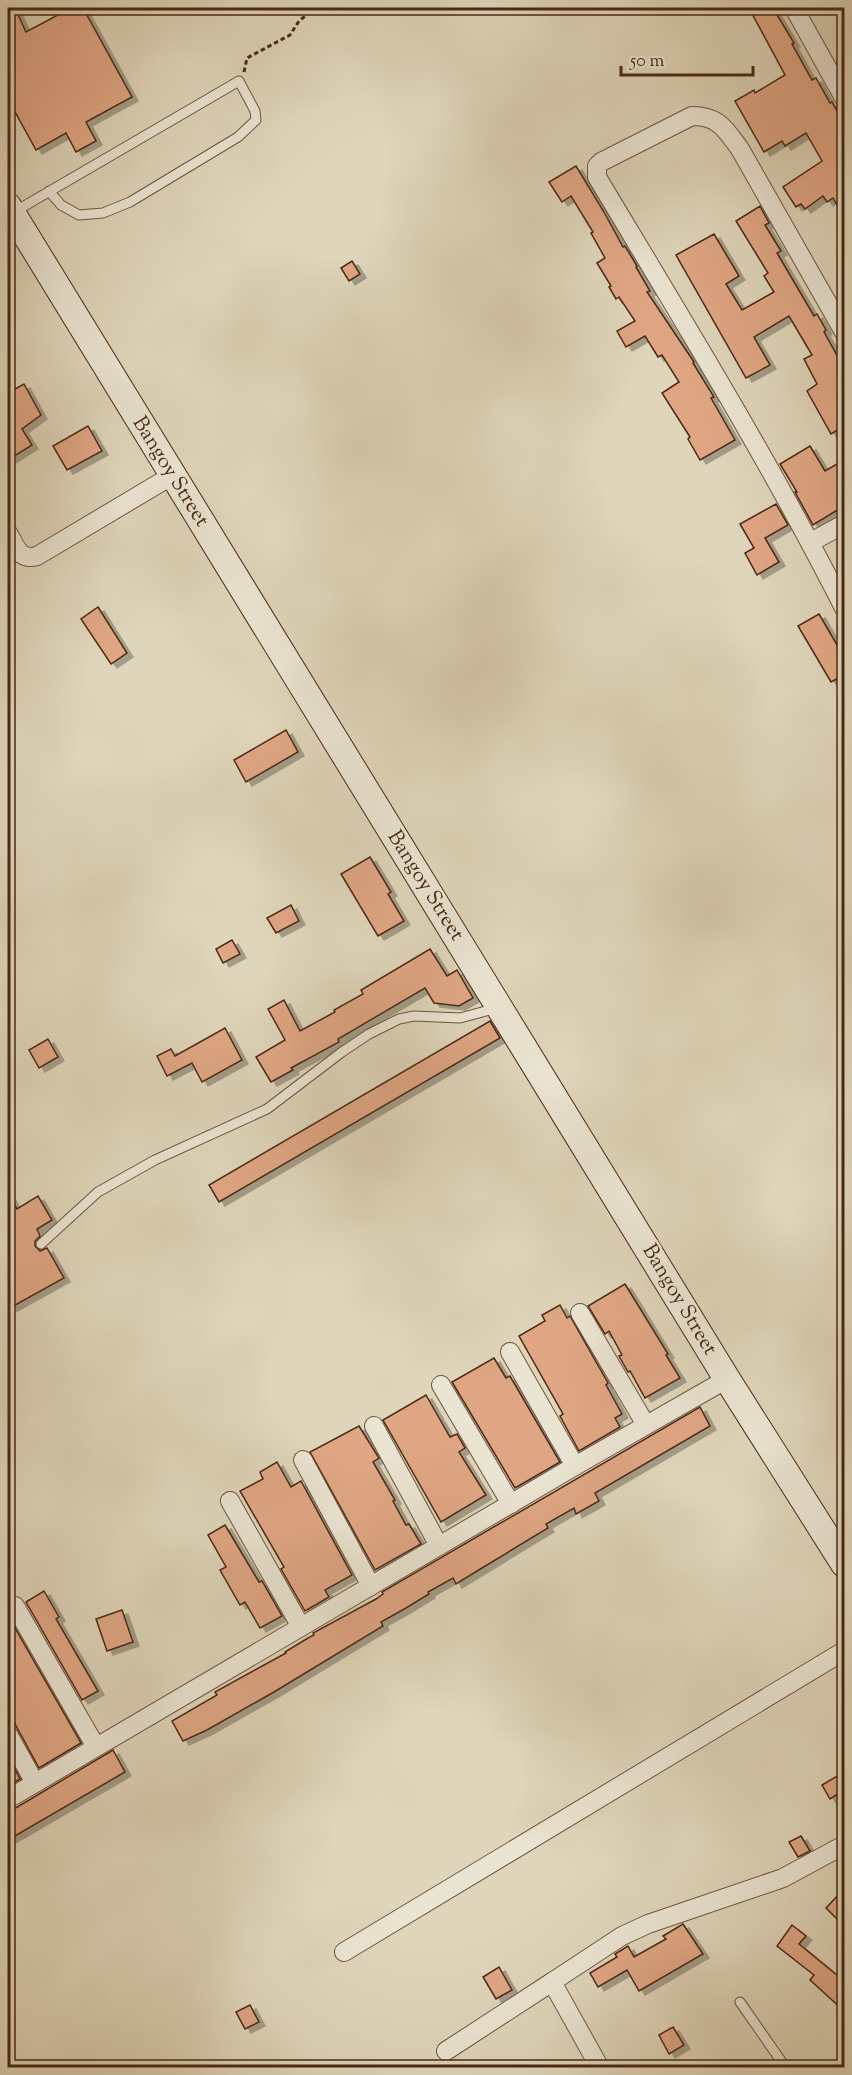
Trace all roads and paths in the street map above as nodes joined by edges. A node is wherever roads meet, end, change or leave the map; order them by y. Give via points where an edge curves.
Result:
1 (315, 8) edge
2 (794, 8) edge
3 (239, 81) junction
4 (844, 98) edge
5 (49, 190) junction
6 (10, 210) edge
7 (844, 332) edge
8 (172, 475) junction
9 (844, 524) edge
10 (8, 533) edge
11 (811, 542) junction
12 (844, 609) edge
13 (499, 1007) junction
14 (40, 1244) dead end
15 (580, 1313) dead end
16 (510, 1352) dead end
17 (727, 1379) junction
18 (441, 1385) dead end
19 (646, 1425) junction
20 (374, 1426) dead end
21 (303, 1460) dead end
22 (575, 1466) junction
23 (230, 1501) dead end
24 (511, 1504) junction
25 (439, 1546) junction
26 (844, 1564) edge
27 (371, 1586) junction
28 (15, 1606) dead end
29 (301, 1627) junction
30 (844, 1651) edge
31 (8, 1734) edge
32 (96, 1747) junction
33 (35, 1783) junction
34 (8, 1799) edge
35 (844, 1845) edge
36 (344, 1952) dead end
37 (552, 1982) junction
38 (740, 2002) dead end
39 (446, 2051) dead end
40 (600, 2067) edge
41 (786, 2067) edge

1 - 3 path via 290,35 248,58
2 - 4 street
3 - 5 lane
3 - 5 lane via 255,111 256,120 250,127 130,202 103,213 79,215 61,205
5 - 6 lane
6 - 8 main road, Bangoy Street
7 - 11 street via 740,149 720,123 706,116 692,116 597,166 597,177
8 - 10 street via 29,558 21,555
8 - 13 main road, Bangoy Street
9 - 11 street
11 - 12 street
13 - 14 lane via 460,1018 399,1019 369,1034 267,1109 155,1160 98,1192
13 - 17 main road, Bangoy Street
15 - 19 street
16 - 22 street
17 - 19 street
17 - 26 main road, Bangoy Street
18 - 24 street
19 - 22 street
20 - 25 street
21 - 27 street
22 - 24 street
23 - 29 street
24 - 25 street
25 - 27 street
27 - 29 street
28 - 32 street
29 - 32 street
30 - 36 street
31 - 33 street
32 - 33 street
33 - 34 street
35 - 37 street via 783,1878 622,1936
37 - 39 street
37 - 40 street
38 - 41 lane

